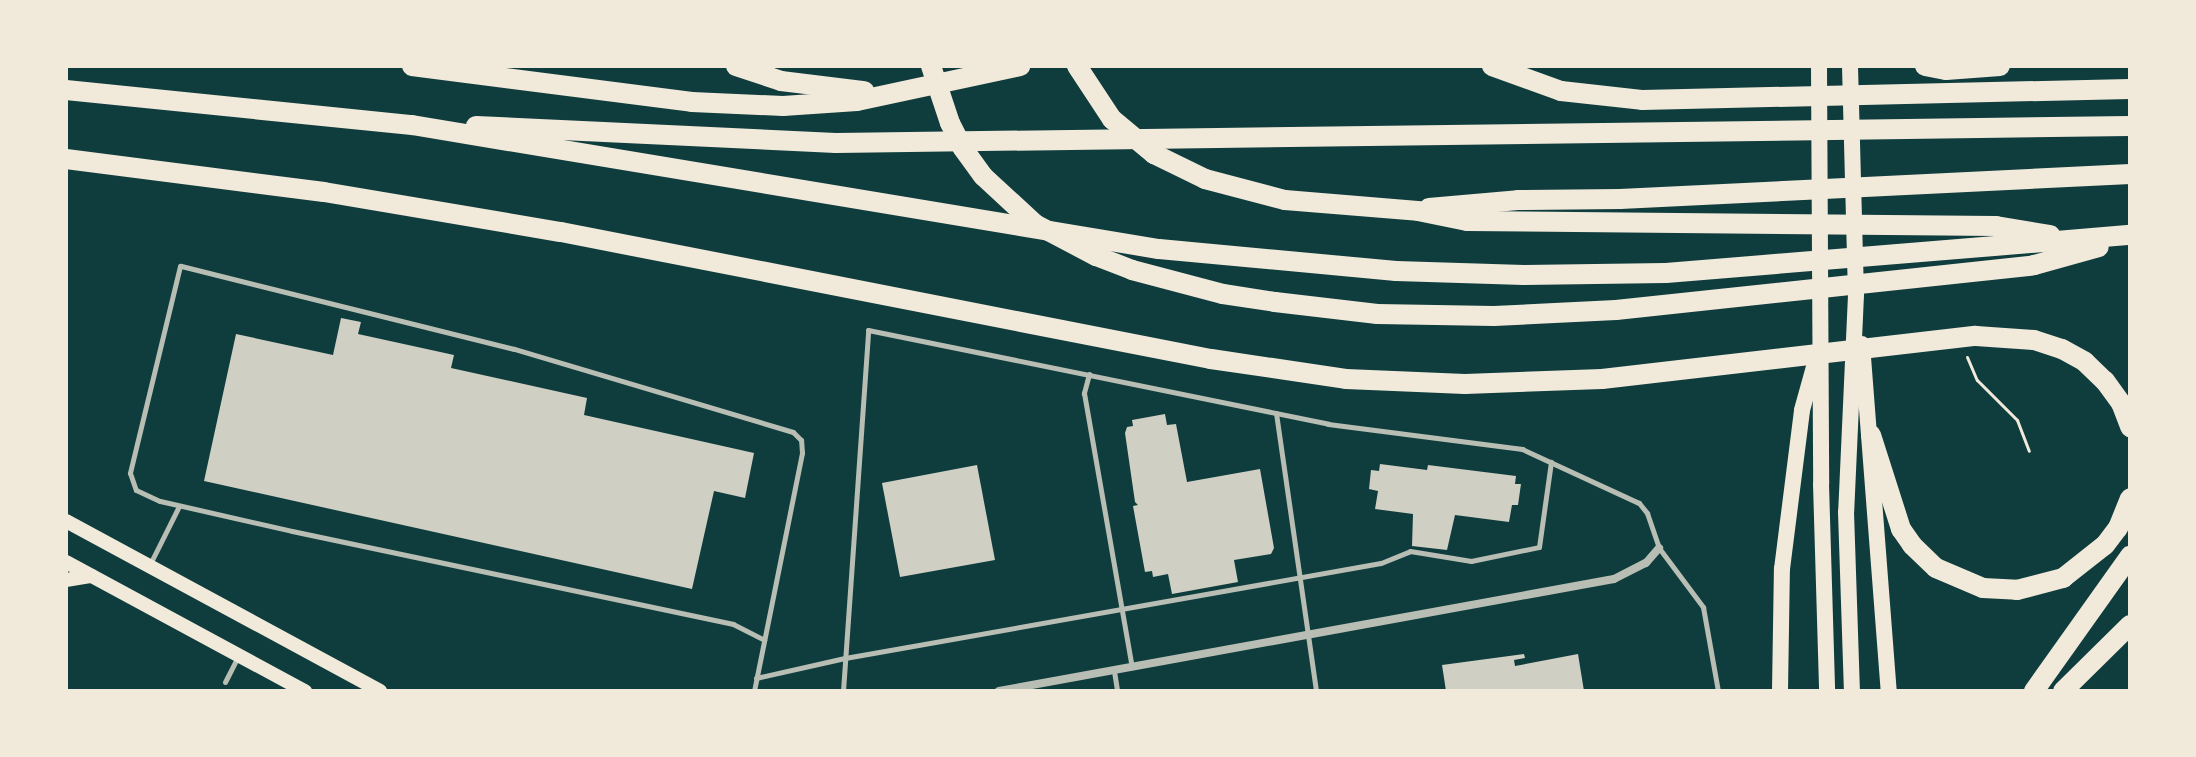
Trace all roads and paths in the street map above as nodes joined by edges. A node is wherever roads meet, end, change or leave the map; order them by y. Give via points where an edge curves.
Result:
1 (412, 66) edge
2 (736, 66) edge
3 (931, 66) edge
4 (1020, 66) edge
5 (1077, 66) edge
6 (1492, 66) edge
7 (1925, 66) edge
8 (2000, 66) edge
9 (1819, 70) edge
10 (1850, 70) edge
11 (2130, 89) edge
12 (66, 90) edge
13 (904, 91) junction
14 (412, 125) junction
15 (2130, 126) edge
16 (66, 159) edge
17 (2130, 174) edge
18 (1418, 211) junction
19 (2130, 237) edge
20 (2078, 241) junction
21 (1856, 295) junction
22 (1822, 334) junction
23 (1965, 337) junction
24 (1089, 374) junction
25 (1276, 413) junction
26 (2130, 427) edge
27 (1871, 435) junction
28 (2029, 451) dead end
29 (1551, 462) junction
30 (2130, 498) edge
31 (179, 506) junction
32 (66, 521) edge
33 (1659, 548) junction
34 (2130, 556) edge
35 (66, 562) edge
36 (148, 568) junction
37 (93, 576) junction
38 (1299, 578) junction
39 (66, 580) edge
40 (1122, 609) junction
41 (2130, 625) edge
42 (1307, 635) junction
43 (764, 640) junction
44 (238, 655) junction
45 (845, 658) junction
46 (1132, 667) junction
47 (1113, 670) junction
48 (756, 678) junction
49 (225, 682) dead end
50 (305, 691) edge
51 (380, 691) edge
52 (754, 691) edge
53 (843, 691) edge
54 (999, 691) edge
55 (1117, 691) edge
56 (1316, 691) edge
57 (1718, 691) edge
58 (1780, 691) edge
59 (1827, 691) edge
60 (1852, 691) edge
61 (1889, 691) edge
62 (2034, 691) edge
63 (2063, 691) edge

1 - 13 highway via 736,104 823,105
2 - 13 highway via 819,87
3 - 19 highway via 962,147 983,176 1035,224 1132,270 1275,302 1377,314 1494,316 1741,298 2034,265
4 - 13 highway
5 - 18 highway via 1112,119 1154,154 1205,179 1285,200
6 - 11 highway via 1535,84 1604,98
7 - 8 highway
9 - 22 main road
10 - 21 main road
12 - 14 highway
14 - 15 highway via 836,143
14 - 20 highway via 896,208 1226,257 1396,271 1496,275 1743,269
16 - 23 highway via 324,192 636,245 1299,373 1408,383 1602,379
17 - 18 highway via 1518,200
18 - 20 highway via 1467,221 1996,226
19 - 20 highway
21 - 27 main road
21 - 60 main road via 1846,512
22 - 58 main road via 1802,410 1786,540
22 - 59 main road
23 - 26 highway via 2006,337 2062,349 2105,381
23 - 28 path via 1973,373 2017,420
24 - 25 lane
24 - 40 lane via 1084,393
24 - 45 lane via 868,330
25 - 29 lane via 1522,449
25 - 38 lane
27 - 30 highway via 1901,529 1912,545 1936,568 1983,588 2017,590 2063,578 2105,545
27 - 61 main road
29 - 33 lane via 1639,503
29 - 38 lane via 1539,547 1471,561 1410,551 1381,563
31 - 36 lane
31 - 43 lane via 733,624
31 - 43 lane via 136,490 130,473 180,266 514,349 793,432 801,440 802,453
32 - 36 main road
33 - 42 street via 1646,563 1614,579
33 - 57 lane via 1703,607
34 - 62 highway
35 - 37 main road
36 - 51 main road
37 - 39 main road
37 - 44 main road
38 - 40 lane
38 - 42 lane
40 - 45 lane
40 - 46 lane
41 - 63 highway
42 - 46 street
42 - 56 lane
43 - 48 lane
44 - 49 lane
44 - 50 main road
45 - 48 lane
45 - 53 lane
46 - 47 street
47 - 54 street
47 - 55 lane
48 - 52 lane

